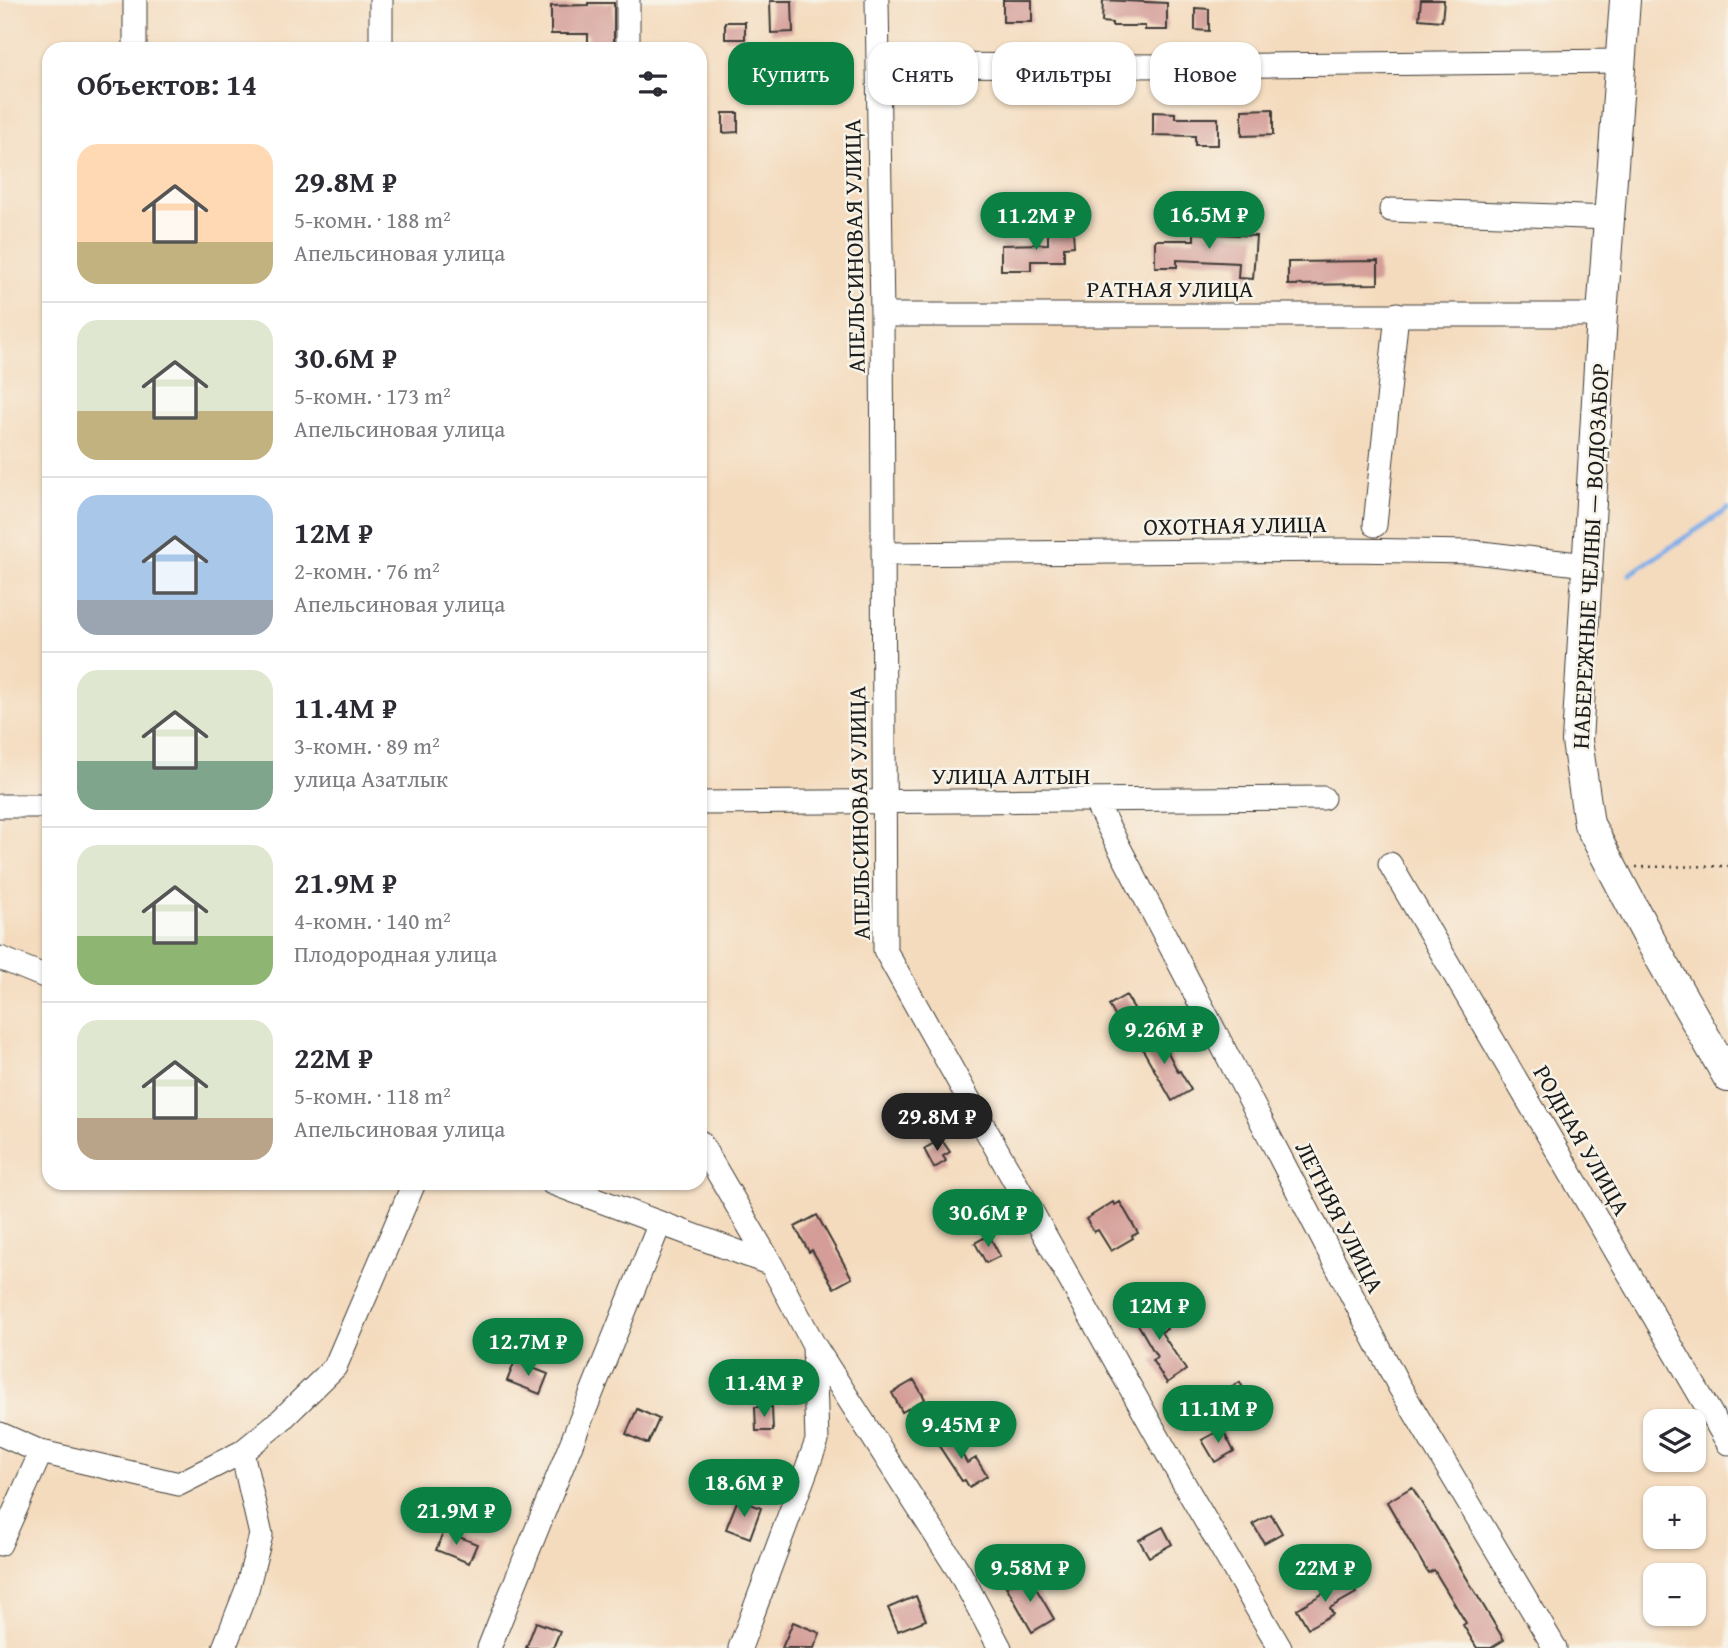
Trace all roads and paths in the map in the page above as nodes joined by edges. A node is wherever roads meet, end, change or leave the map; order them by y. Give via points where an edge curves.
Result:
1 (135, 0) edge
2 (381, 0) edge
3 (628, 0) edge
4 (877, 0) edge
5 (1625, 0) edge
6 (135, 42) edge
7 (381, 42) edge
8 (628, 42) edge
9 (877, 42) edge
10 (1619, 61) junction
11 (978, 65) edge
12 (878, 105) edge
13 (1391, 209) dead end
14 (1610, 218) junction
15 (1397, 314) junction
16 (882, 315) junction
17 (1602, 315) junction
18 (1375, 525) dead end
19 (883, 554) junction
20 (1587, 565) junction
21 (1323, 797) dead end
22 (1096, 801) junction
23 (885, 802) junction
24 (707, 803) edge
25 (0, 806) edge
26 (42, 806) edge
27 (1390, 864) dead end
28 (1728, 866) edge
29 (1612, 868) junction
30 (0, 958) edge
31 (42, 975) edge
32 (1728, 1077) edge
33 (707, 1154) edge
34 (411, 1190) edge
35 (571, 1190) edge
36 (660, 1223) junction
37 (771, 1264) junction
38 (814, 1345) junction
39 (0, 1434) edge
40 (1728, 1443) edge
41 (41, 1452) junction
42 (242, 1452) junction
43 (0, 1544) edge
44 (224, 1648) edge
45 (489, 1648) edge
46 (740, 1648) edge
47 (1000, 1648) edge
48 (1280, 1648) edge
49 (1555, 1648) edge

1 - 6 street
2 - 7 street
3 - 8 street
4 - 9 street, АПЕЛЬСИНОВАЯ УЛИЦА
5 - 10 main road, НАБЕРЕЖНЫЕ ЧЕЛНЫ — ВОДОЗАБОР
10 - 11 street
10 - 14 main road, НАБЕРЕЖНЫЕ ЧЕЛНЫ — ВОДОЗАБОР
12 - 16 street, АПЕЛЬСИНОВАЯ УЛИЦА
13 - 14 street
14 - 17 main road, НАБЕРЕЖНЫЕ ЧЕЛНЫ — ВОДОЗАБОР
15 - 16 street, РАТНАЯ УЛИЦА
15 - 17 street, РАТНАЯ УЛИЦА
15 - 18 street
16 - 19 street, АПЕЛЬСИНОВАЯ УЛИЦА
17 - 20 main road, НАБЕРЕЖНЫЕ ЧЕЛНЫ — ВОДОЗАБОР
19 - 20 street, ОХОТНАЯ УЛИЦА via 1347,550 1473,552
19 - 23 street, АПЕЛЬСИНОВАЯ УЛИЦА
20 - 29 main road, НАБЕРЕЖНЫЕ ЧЕЛНЫ — ВОДОЗАБОР via 1577,741 1589,824
21 - 22 street, УЛИЦА АЛТЫН
22 - 23 street, УЛИЦА АЛТЫН
22 - 49 street, ЛЕТНЯЯ УЛИЦА via 1399,1386
23 - 24 street, УЛИЦА АЛТЫН
23 - 48 street, АПЕЛЬСИНОВАЯ УЛИЦА via 885,950
25 - 26 street
27 - 40 street, РОДНАЯ УЛИЦА
28 - 29 path
29 - 32 main road, НАБЕРЕЖНЫЕ ЧЕЛНЫ — ВОДОЗАБОР
30 - 31 street
33 - 37 street
34 - 42 street via 335,1367
35 - 36 street
36 - 37 street
36 - 45 street
37 - 38 street
38 - 46 street via 817,1441
38 - 47 street via 960,1573
39 - 41 street
41 - 42 street via 179,1484
41 - 43 street
42 - 44 street via 261,1535 247,1590

